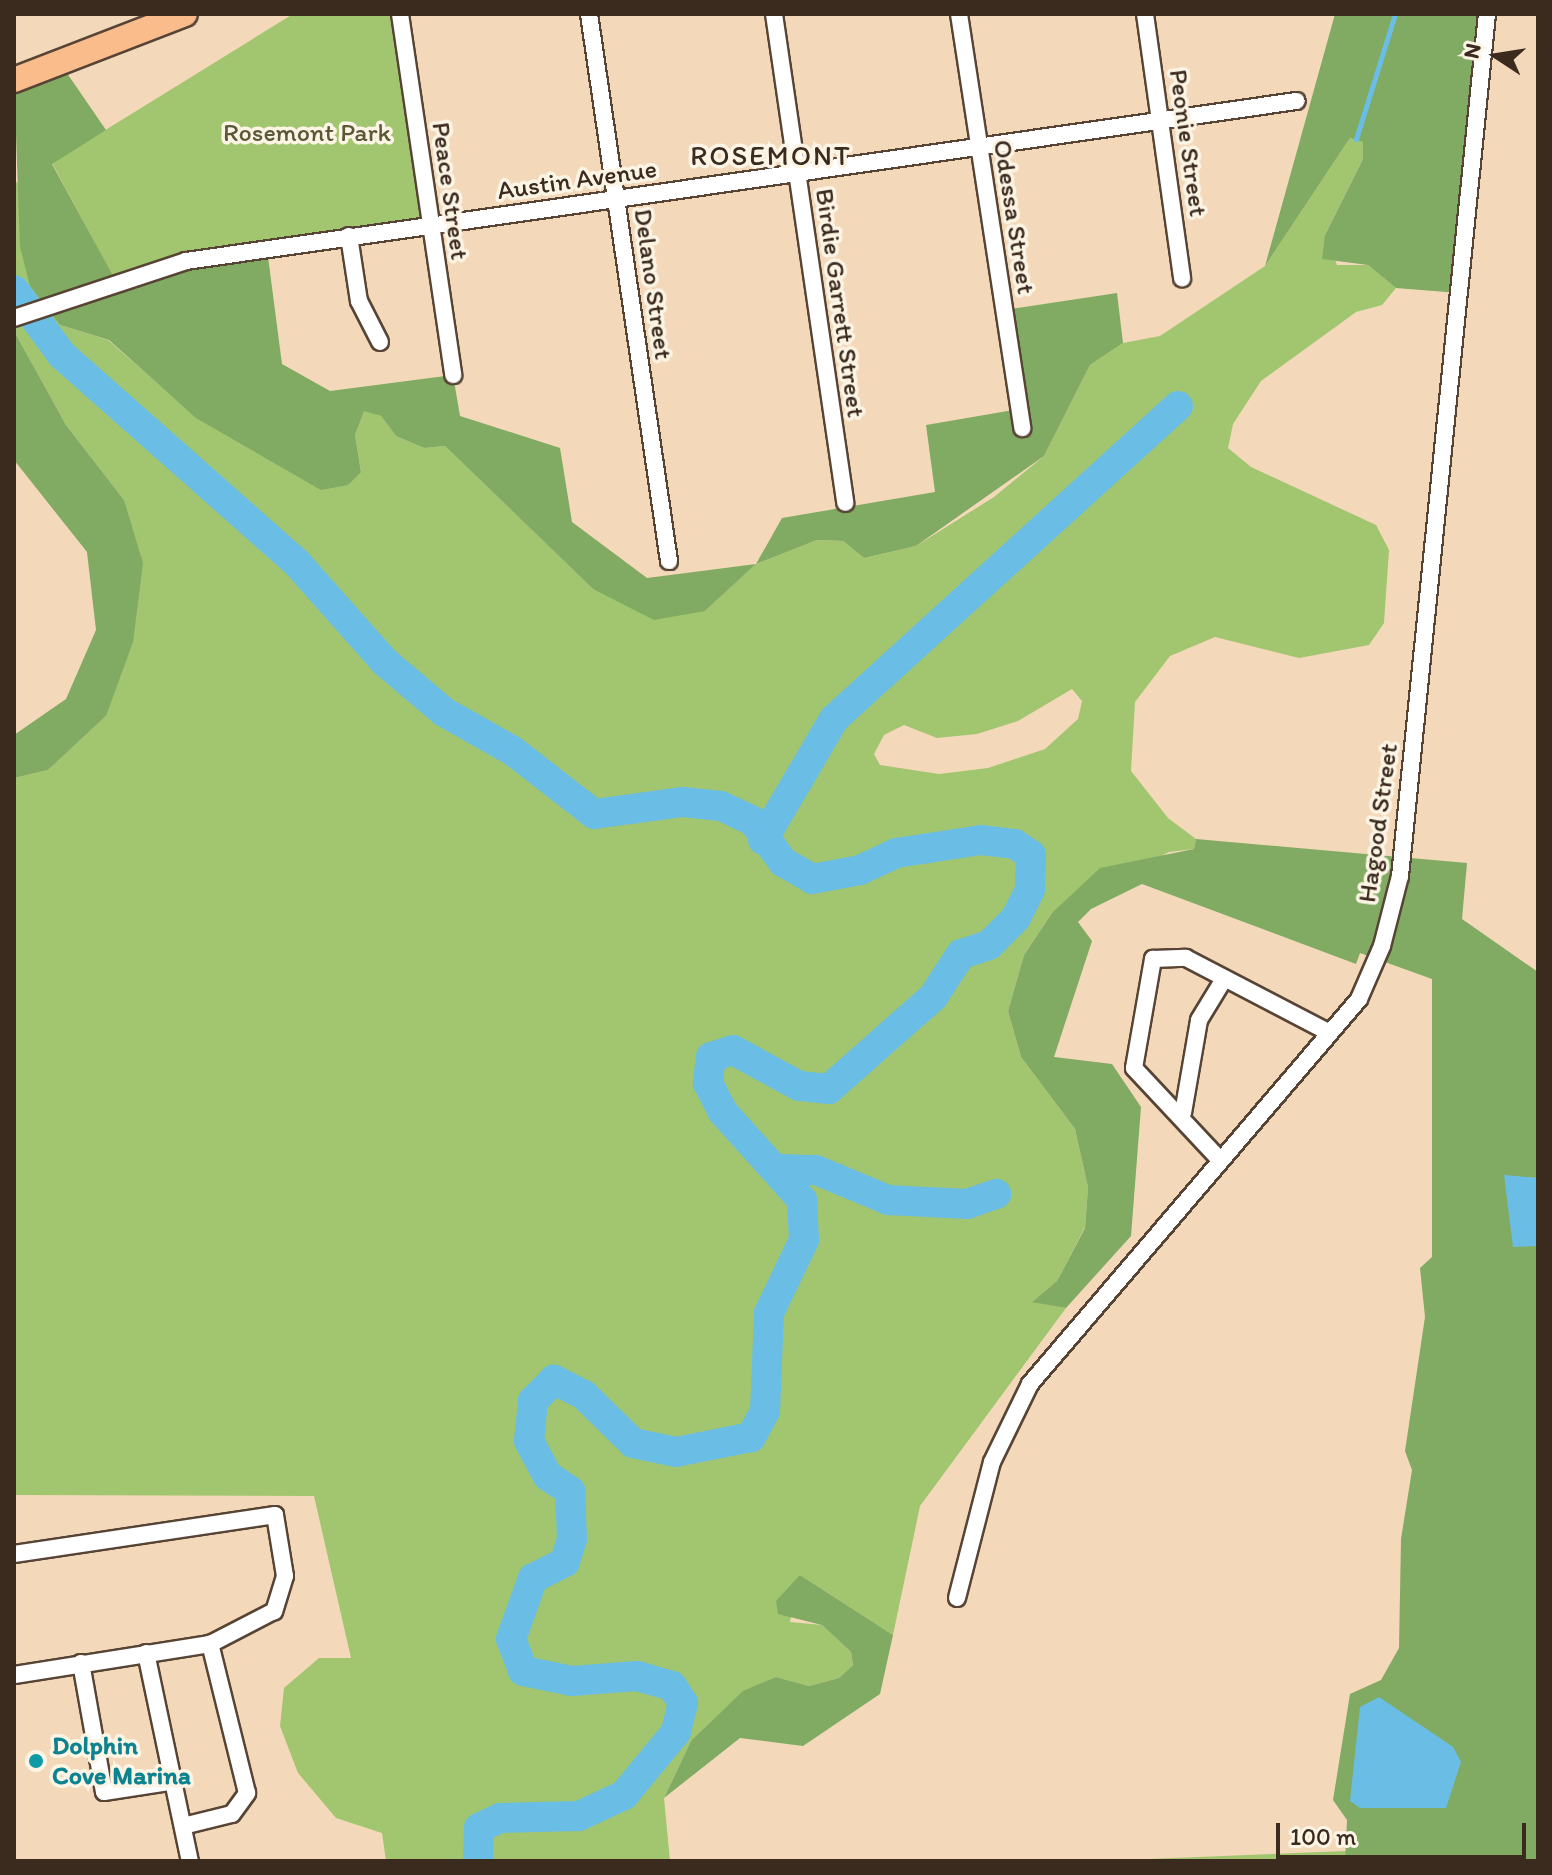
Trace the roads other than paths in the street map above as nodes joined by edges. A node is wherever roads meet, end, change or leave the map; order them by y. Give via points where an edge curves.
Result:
1 (185, 14) edge
2 (400, 14) edge
3 (589, 14) edge
4 (774, 14) edge
5 (959, 14) edge
6 (1145, 14) edge
7 (1487, 14) edge
8 (14, 80) edge
9 (1297, 101) dead end
10 (1160, 122) junction
11 (979, 147) junction
12 (797, 172) junction
13 (616, 200) junction
14 (431, 224) junction
15 (349, 236) junction
16 (1182, 278) dead end
17 (15, 318) edge
18 (380, 342) dead end
19 (453, 375) dead end
20 (1022, 428) dead end
21 (845, 503) dead end
22 (669, 561) dead end
23 (1224, 979) junction
24 (1330, 1033) junction
25 (1183, 1113) junction
26 (1220, 1160) junction
27 (14, 1554) edge
28 (957, 1598) dead end
29 (210, 1644) junction
30 (146, 1653) junction
31 (81, 1663) junction
32 (14, 1675) edge
33 (175, 1781) junction
34 (183, 1826) junction
35 (190, 1861) edge

1 - 8 highway
2 - 14 street, Peace Street
3 - 13 street, Delano Street
4 - 12 street, Birdie Garrett Street
5 - 11 street, Odessa Street
6 - 10 street, Peonie Street
7 - 24 street, Hagood Street via 1400,876 1359,999
9 - 10 street, Austin Avenue
10 - 11 street, Austin Avenue
10 - 16 street, Peonie Street
11 - 12 street, Austin Avenue
11 - 20 street, Odessa Street
12 - 13 street, Austin Avenue
12 - 21 street, Birdie Garrett Street
13 - 14 street, Austin Avenue
13 - 22 street, Delano Street
14 - 15 street, Austin Avenue
14 - 19 street, Peace Street
15 - 17 street, Austin Avenue via 186,261
15 - 18 street via 359,301
23 - 24 street
23 - 25 street via 1199,1020
23 - 25 street via 1169,953 1153,959 1146,971 1131,1057 1144,1079
24 - 26 street, Hagood Street
25 - 26 street
26 - 28 street, Hagood Street via 1030,1384 992,1462
27 - 29 street via 275,1515 285,1576 274,1611
29 - 30 street
29 - 34 street via 247,1793 232,1814
30 - 31 street
30 - 33 street
31 - 32 street
31 - 33 street via 104,1792
33 - 34 street
34 - 35 street

